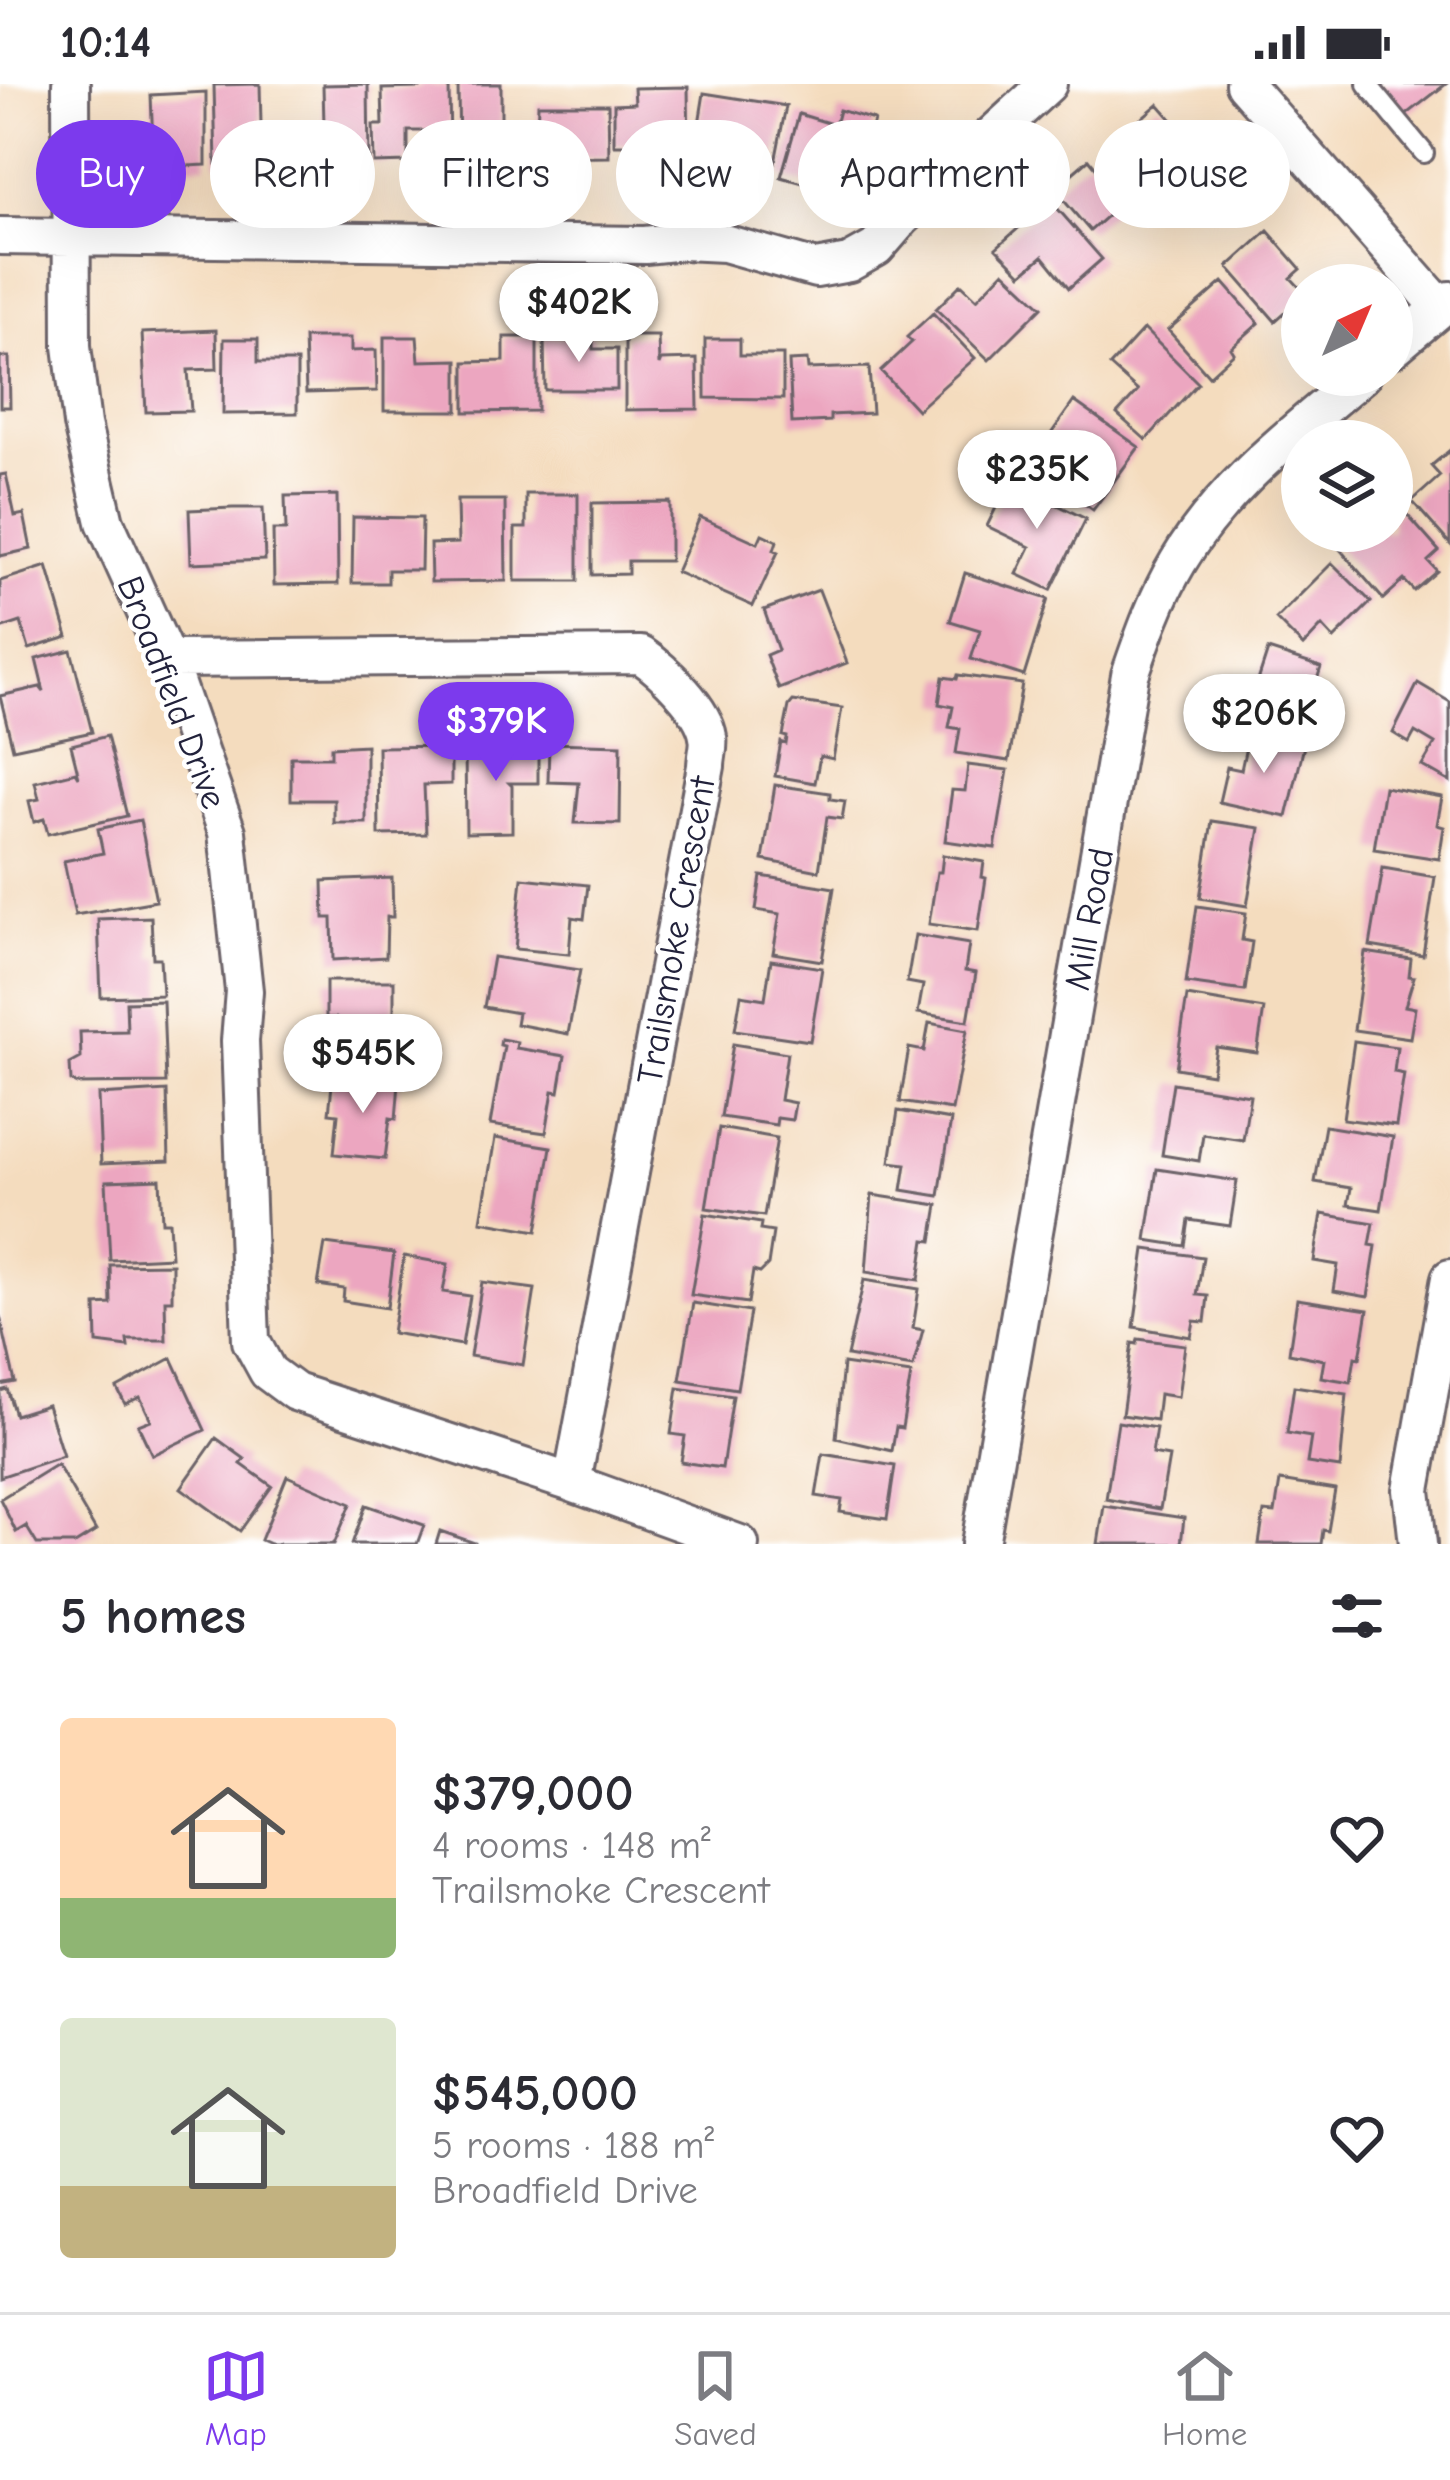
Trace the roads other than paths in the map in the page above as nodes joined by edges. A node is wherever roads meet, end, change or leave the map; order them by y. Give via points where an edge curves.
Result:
1 (71, 84) edge
2 (1048, 84) edge
3 (1244, 84) edge
4 (1367, 84) edge
5 (1424, 153) dead end
6 (70, 235) junction
7 (0, 236) edge
8 (1445, 304) edge
9 (1413, 332) edge
10 (1337, 396) edge
11 (167, 659) junction
12 (1450, 1278) edge
13 (572, 1483) junction
14 (740, 1544) edge
15 (980, 1544) edge
16 (1418, 1544) edge

1 - 6 street, Broadfield Drive
2 - 6 street via 876,248 817,269 682,241
3 - 8 street
4 - 5 lane
6 - 7 street
6 - 11 street, Broadfield Drive via 82,424 105,522
8 - 9 street
10 - 15 street, Mill Road via 1213,513 1178,563 1130,675
11 - 13 street, Broadfield Drive via 223,816 238,922 250,1341 268,1372 295,1392
11 - 13 street, Trailsmoke Crescent via 641,655 665,671 702,722 706,766
12 - 16 street via 1412,1490
13 - 14 street, Broadfield Drive

